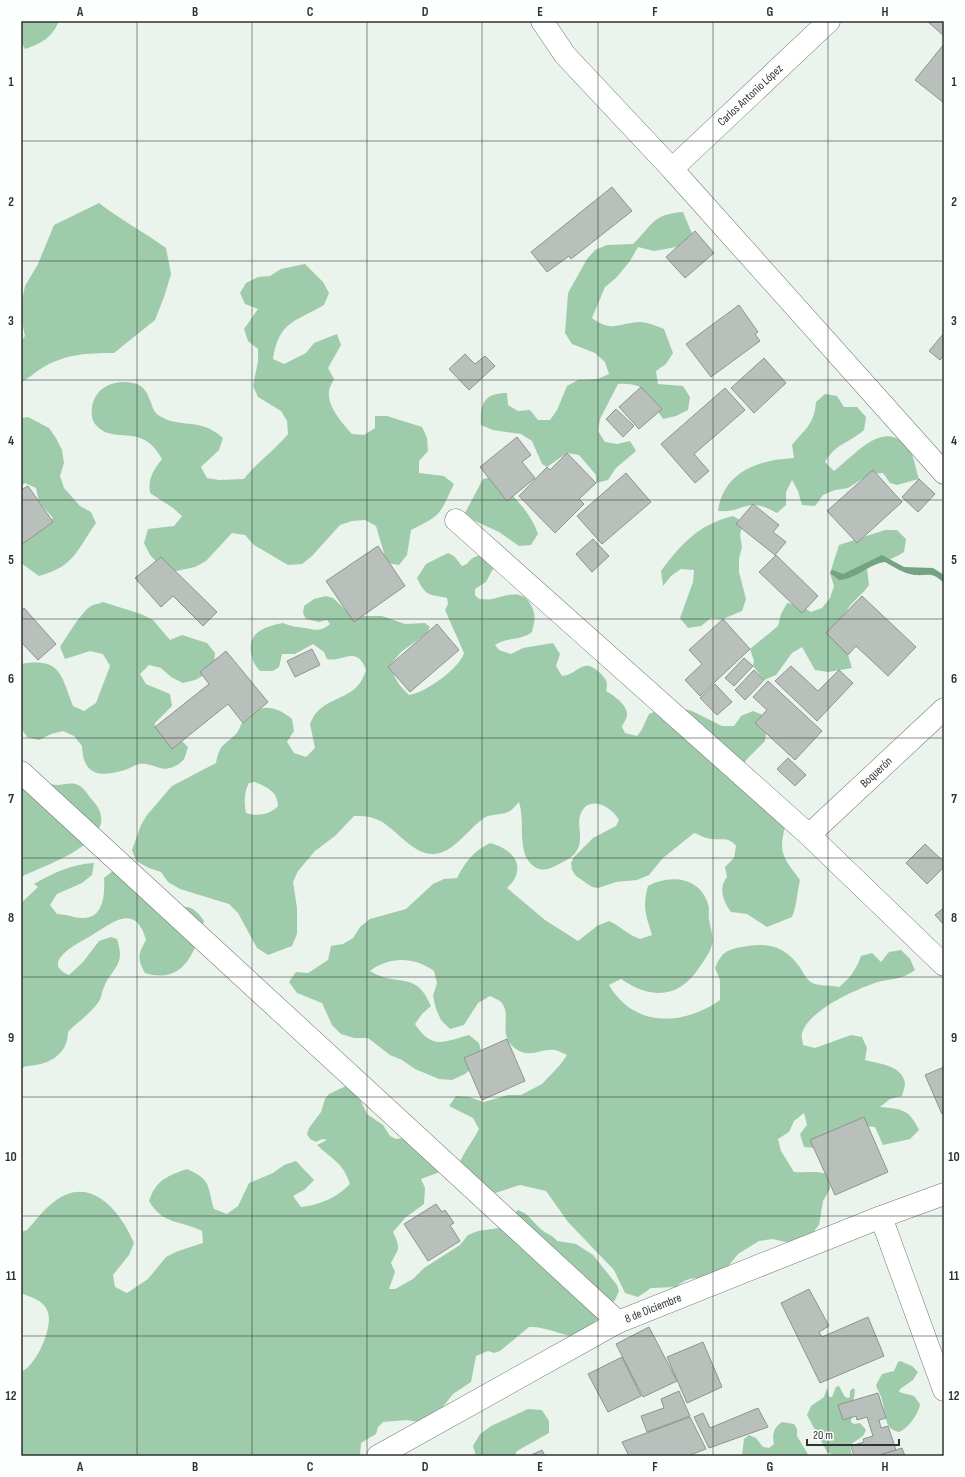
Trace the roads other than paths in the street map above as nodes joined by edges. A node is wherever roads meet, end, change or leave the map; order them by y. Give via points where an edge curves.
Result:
1 (542, 21) edge
2 (829, 21) edge
3 (672, 169) junction
4 (944, 473) edge
5 (456, 520) dead end
6 (944, 709) edge
7 (21, 772) edge
8 (809, 835) junction
9 (944, 965) edge
10 (944, 1194) edge
11 (881, 1217) junction
12 (618, 1322) junction
13 (944, 1390) edge
14 (378, 1456) edge

1 - 3 street via 565,55
2 - 3 street, Carlos Antonio López
3 - 4 street
5 - 8 street
6 - 8 street, Boquerón
7 - 12 street
8 - 9 street
10 - 11 street, 8 de Diciembre
11 - 12 street, 8 de Diciembre
11 - 13 street
12 - 14 street, 8 de Diciembre

